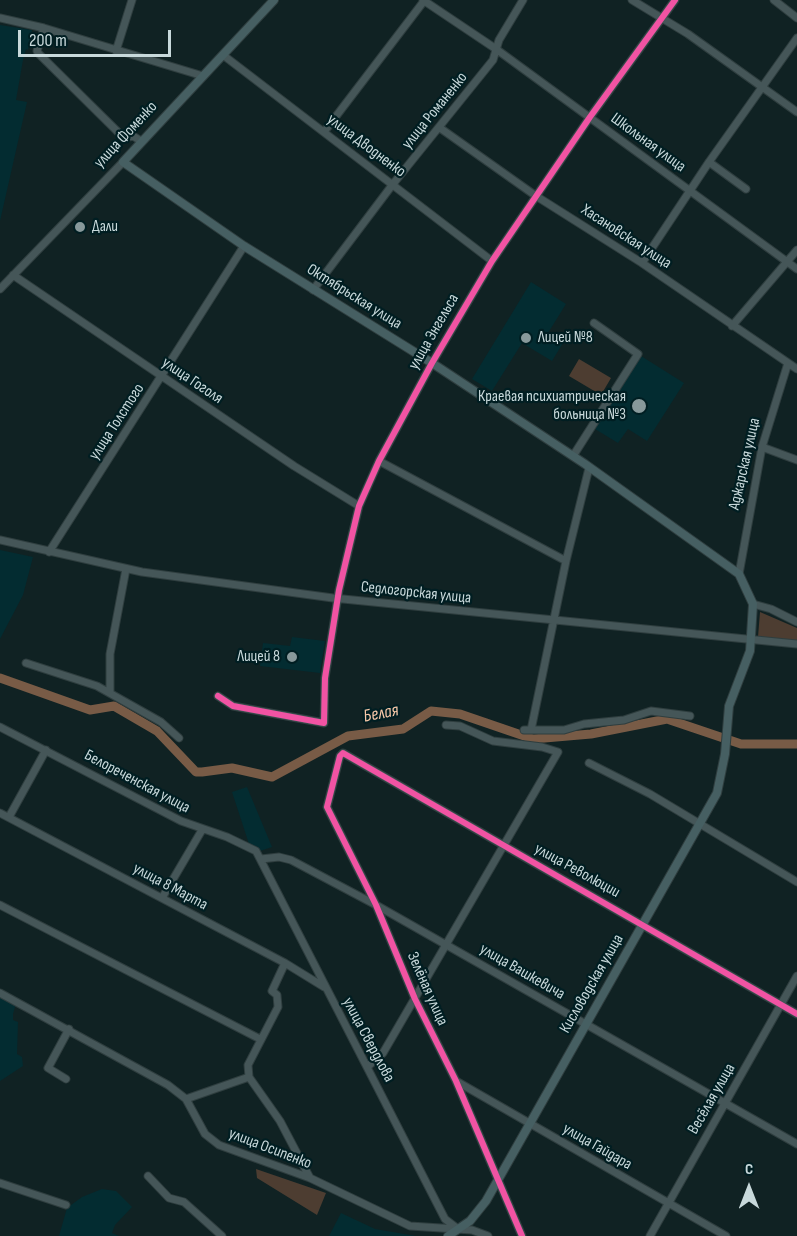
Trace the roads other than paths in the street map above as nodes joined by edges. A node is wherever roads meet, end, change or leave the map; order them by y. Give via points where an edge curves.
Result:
1 (132, 0) edge
2 (274, 0) edge
3 (423, 0) edge
4 (523, 0) edge
5 (632, 0) edge
6 (675, 0) edge
7 (774, 0) edge
8 (663, 17) junction
9 (0, 18) edge
10 (797, 18) edge
11 (44, 28) junction
12 (797, 38) edge
13 (496, 49) junction
14 (116, 51) junction
15 (223, 55) junction
16 (202, 76) junction
17 (762, 85) junction
18 (797, 112) edge
19 (590, 117) junction
20 (440, 128) junction
21 (324, 132) junction
22 (141, 141) junction
23 (123, 162) junction
24 (709, 162) junction
25 (393, 184) junction
26 (746, 189) dead end
27 (689, 190) junction
28 (536, 195) junction
29 (244, 246) junction
30 (797, 250) edge
31 (492, 261) junction
32 (788, 262) junction
33 (642, 263) junction
34 (797, 269) edge
35 (13, 275) junction
36 (0, 289) edge
37 (313, 290) junction
38 (594, 323) dead end
39 (732, 326) junction
40 (432, 363) junction
41 (788, 363) junction
42 (797, 369) edge
43 (162, 377) junction
44 (762, 447) junction
45 (573, 456) junction
46 (797, 460) edge
47 (379, 461) junction
48 (589, 468) junction
49 (359, 506) junction
50 (0, 540) edge
51 (49, 552) junction
52 (567, 561) junction
53 (126, 569) junction
54 (739, 574) junction
55 (338, 598) junction
56 (753, 604) junction
57 (554, 621) junction
58 (797, 622) edge
59 (752, 641) junction
60 (797, 644) edge
61 (26, 663) dead end
62 (111, 693) junction
63 (218, 696) dead end
64 (690, 716) dead end
65 (446, 725) dead end
66 (0, 726) edge
67 (179, 738) dead end
68 (46, 750) junction
69 (343, 753) joint
70 (589, 763) dead end
71 (0, 813) edge
72 (9, 817) junction
73 (699, 824) junction
74 (202, 830) junction
75 (504, 846) junction
76 (261, 859) junction
77 (797, 882) edge
78 (162, 898) junction
79 (0, 905) edge
80 (376, 905) junction
81 (643, 924) junction
82 (447, 945) junction
83 (285, 963) junction
84 (797, 976) edge
85 (326, 989) junction
86 (0, 993) edge
87 (415, 999) junction
88 (782, 1005) junction
89 (797, 1014) edge
90 (586, 1024) junction
91 (69, 1029) junction
92 (260, 1039) junction
93 (367, 1067) junction
94 (249, 1077) junction
95 (66, 1079) dead end
96 (456, 1081) junction
97 (186, 1099) junction
98 (726, 1102) junction
99 (530, 1124) junction
100 (797, 1144) edge
101 (148, 1176) dead end
102 (310, 1178) junction
103 (498, 1179) junction
104 (0, 1183) edge
105 (669, 1203) junction
106 (66, 1204) dead end
107 (458, 1229) junction
108 (222, 1236) edge
109 (448, 1236) edge
110 (488, 1236) edge
111 (522, 1236) edge
112 (650, 1236) edge
113 (726, 1236) edge

1 - 14 street
2 - 15 main road, улица Фоменко
3 - 13 street, Школьная улица
3 - 21 street
4 - 13 street, улица Романенко
5 - 8 street
6 - 8 street, улица Энгельса
7 - 10 street
8 - 17 street
8 - 19 street, улица Энгельса
9 - 11 street
11 - 14 street
11 - 22 street via 39,54 124,138 134,136
12 - 17 street
13 - 19 street, Школьная улица
13 - 20 street, улица Романенко via 493,60
14 - 16 street
15 - 16 main road, улица Фоменко
15 - 21 street, улица Дводненко
16 - 22 main road, улица Фоменко
17 - 18 street
17 - 24 street
19 - 27 street, Школьная улица
19 - 28 street, улица Энгельса
20 - 25 street, улица Романенко
20 - 28 street, Хасановская улица
21 - 25 street, улица Дводненко
22 - 23 main road, улица Фоменко
23 - 29 main road, Октябрьская улица
23 - 35 street, улица Фоменко
24 - 26 street
24 - 27 street
25 - 31 street, улица Дводненко
25 - 37 street, улица Романенко
27 - 32 street, Школьная улица
27 - 33 street
28 - 31 street, улица Энгельса
28 - 33 street, Хасановская улица
29 - 37 main road, Октябрьская улица
29 - 43 street, улица Толстого
30 - 32 street
31 - 40 street, улица Энгельса
32 - 34 street, Школьная улица
32 - 39 street
33 - 39 street, Хасановская улица
35 - 36 street, улица Фоменко
35 - 43 street, улица Гоголя
37 - 40 main road, Октябрьская улица
38 - 45 street via 638,354
39 - 41 street, Хасановская улица
40 - 45 main road, Октябрьская улица
40 - 47 street, улица Энгельса
41 - 42 street, Хасановская улица
41 - 44 street, Аджарская улица
43 - 49 street, улица Гоголя
43 - 51 street, улица Толстого
44 - 46 street
44 - 54 street, Аджарская улица
45 - 48 main road, Октябрьская улица
47 - 49 street, улица Энгельса
47 - 52 street
48 - 52 street
48 - 54 main road, Октябрьская улица
49 - 55 street, улица Энгельса
50 - 51 street, Седлогорская улица
51 - 53 street, Седлогорская улица
52 - 57 street
53 - 55 street, Седлогорская улица
53 - 62 street via 111,654
54 - 56 main road, Октябрьская улица
55 - 57 street, Седлогорская улица
55 - 63 street, улица Энгельса via 326,678 324,723 234,706
56 - 58 street
56 - 59 main road
57 - 59 street, Седлогорская улица
57 - 64 street via 528,730 564,730 624,720 651,711
59 - 60 street, Седлогорская улица
59 - 73 main road, Кисловодская улица via 729,706 717,793
61 - 62 street
62 - 67 street via 161,722
65 - 75 street via 460,726 493,741 558,752
66 - 68 street, Белореченская улица
68 - 72 street
68 - 74 street, Белореченская улица
69 - 75 street, улица Революции
69 - 80 street, Зелёная улица via 327,807
70 - 73 street
71 - 72 street, улица 8 Марта
72 - 78 street, улица 8 Марта
73 - 77 street
73 - 81 main road, Кисловодская улица
74 - 76 street, Белореченская улица via 245,845
74 - 78 street
75 - 81 street, улица Революции
75 - 82 street
76 - 80 street, улица Вашкевича via 279,856 291,860
76 - 85 street, улица Свердлова
78 - 83 street, улица 8 Марта
79 - 92 street
80 - 82 street, улица Вашкевича
80 - 87 street, Зелёная улица
81 - 88 street, улица Революции
81 - 90 main road, Кисловодская улица
82 - 87 street
82 - 90 street, улица Вашкевича
83 - 85 street, улица 8 Марта
83 - 92 street via 272,991 277,995 278,1007
84 - 88 street, Весёлая улица
85 - 93 street, улица Свердлова
86 - 91 street, улица Осипенко
87 - 93 street via 383,1053
87 - 96 street, Зелёная улица
88 - 89 street, улица Революции
88 - 98 street, Весёлая улица
90 - 98 street, улица Вашкевича
90 - 99 main road, Кисловодская улица
91 - 95 street via 48,1068
91 - 97 street, улица Осипенко
92 - 94 street via 248,1065
93 - 107 street, улица Свердлова via 445,1219
94 - 97 street
94 - 102 street via 280,1121
96 - 99 street, улица Гайдара
96 - 103 street, Зелёная улица
97 - 102 street, улица Осипенко via 205,1134 219,1145
98 - 100 street, улица Вашкевича
98 - 105 street, Весёлая улица
99 - 103 main road, Кисловодская улица
99 - 105 street, улица Гайдара
101 - 108 street via 169,1198 184,1202
102 - 107 street, улица Осипенко via 410,1226
103 - 107 main road, Кисловодская улица via 478,1212
103 - 111 street, Зелёная улица
104 - 106 street
105 - 112 street, Весёлая улица
105 - 113 street, улица Гайдара
107 - 109 main road, Кисловодская улица
107 - 110 street, улица Осипенко

